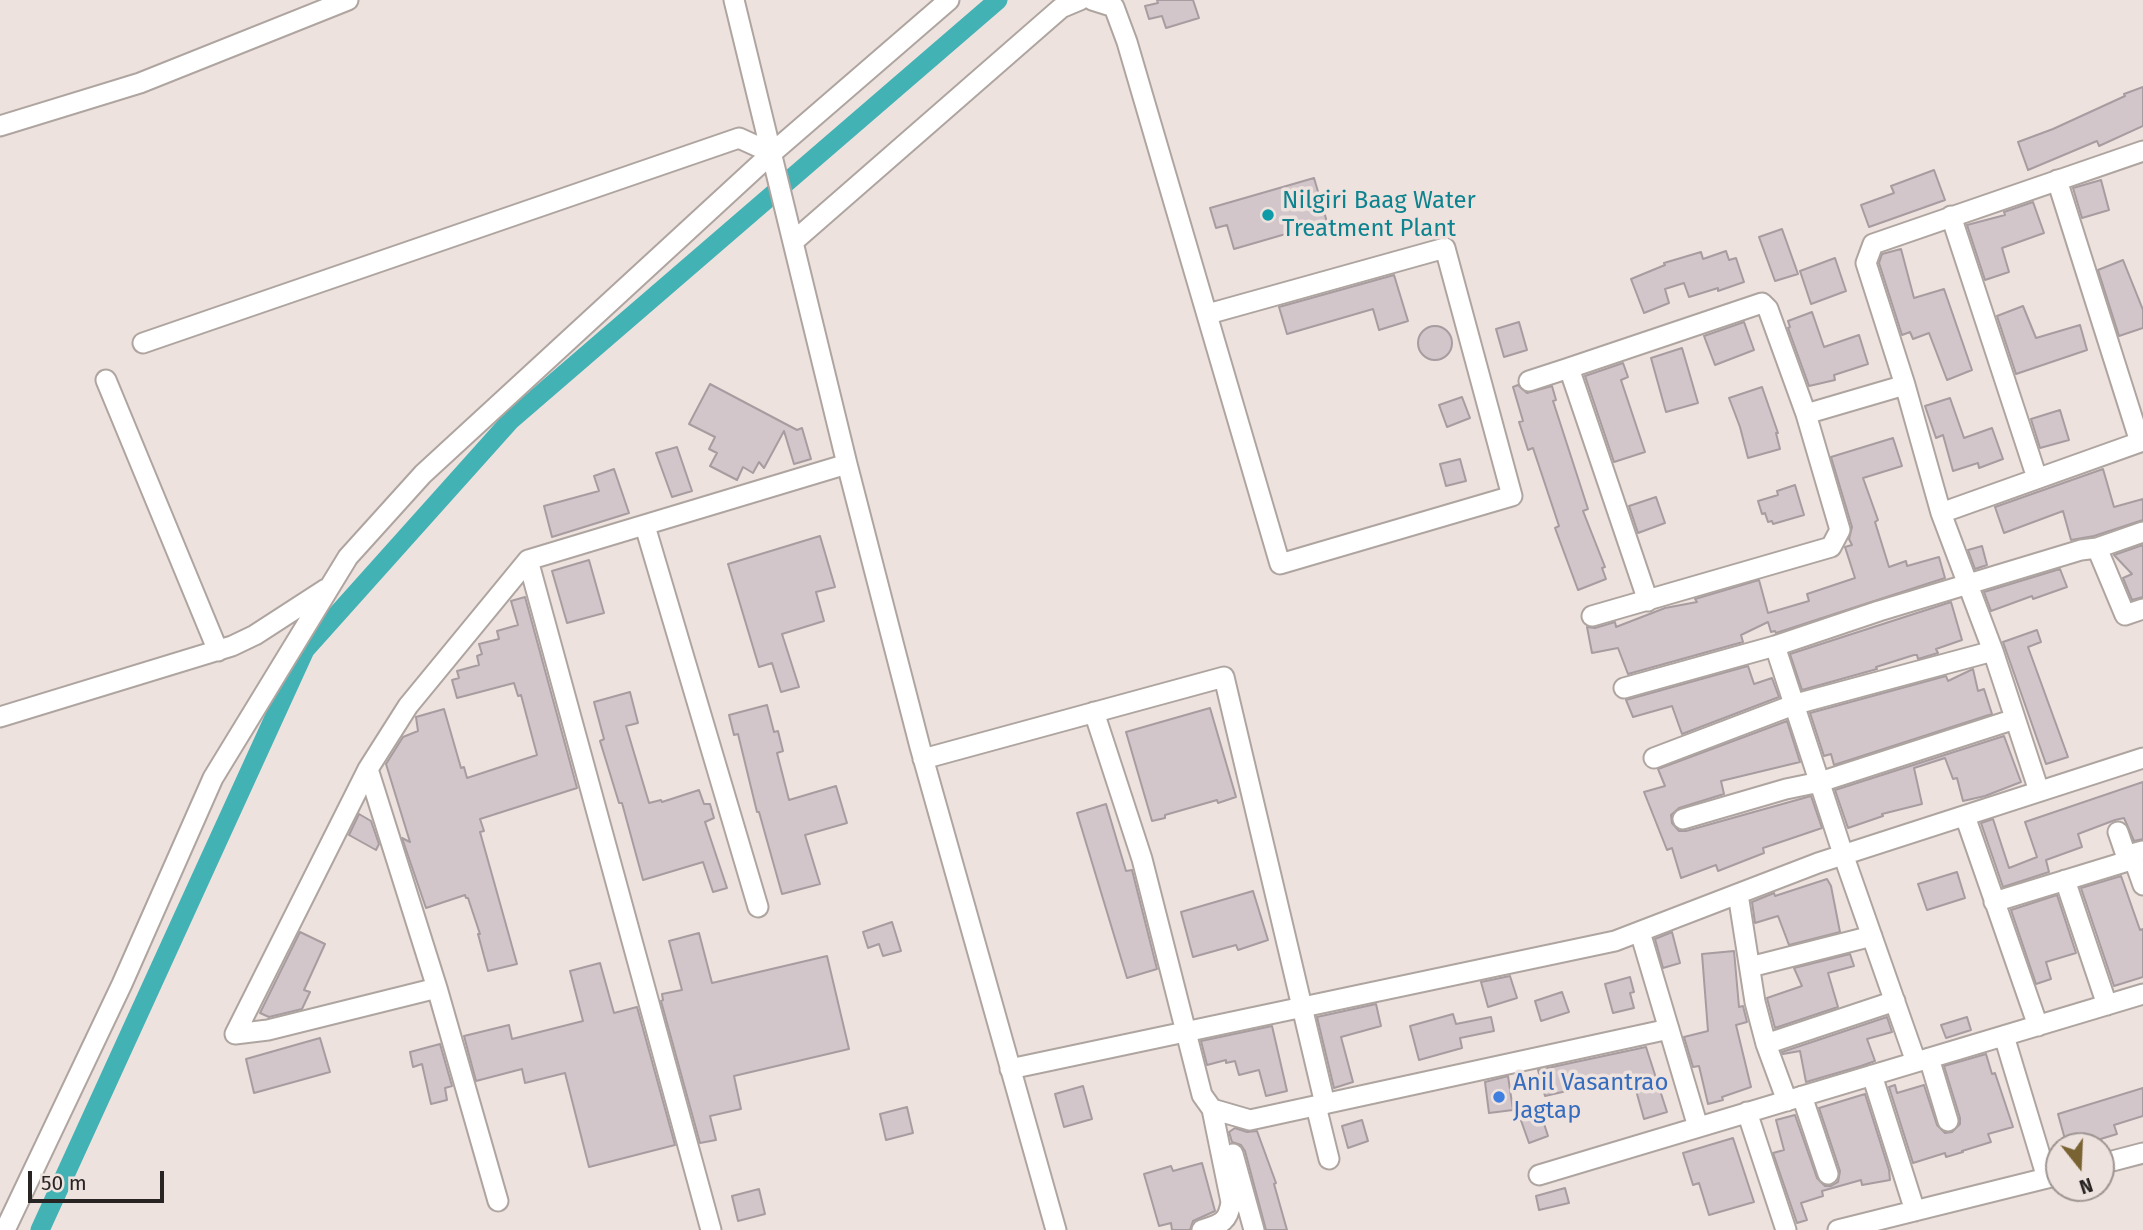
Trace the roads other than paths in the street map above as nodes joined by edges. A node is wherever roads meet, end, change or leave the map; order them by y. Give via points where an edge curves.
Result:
1 (348, 0) edge
2 (734, 0) edge
3 (949, 0) edge
4 (1080, 0) edge
5 (1091, 0) edge
6 (0, 127) edge
7 (2143, 151) edge
8 (773, 156) junction
9 (2057, 180) junction
10 (1951, 216) junction
11 (794, 241) junction
12 (1208, 314) junction
13 (143, 343) dead end
14 (1569, 368) junction
15 (106, 380) dead end
16 (1529, 381) dead end
17 (1905, 385) junction
18 (1806, 414) junction
19 (2142, 441) edge
20 (847, 464) junction
21 (2037, 478) junction
22 (1941, 513) junction
23 (645, 526) junction
24 (2143, 532) edge
25 (2097, 548) junction
26 (528, 560) junction
27 (1968, 584) junction
28 (330, 587) junction
29 (1648, 601) junction
30 (2143, 609) edge
31 (1592, 616) dead end
32 (1775, 646) junction
33 (218, 651) junction
34 (1993, 651) junction
35 (1624, 688) dead end
36 (1796, 704) junction
37 (1094, 712) junction
38 (0, 717) edge
39 (2015, 719) junction
40 (1654, 758) dead end
41 (2143, 758) edge
42 (923, 759) junction
43 (368, 769) junction
44 (1820, 782) junction
45 (2039, 791) junction
46 (1965, 816) junction
47 (1683, 819) dead end
48 (2118, 832) dead end
49 (1843, 854) junction
50 (2134, 855) edge
51 (2065, 880) junction
52 (2143, 885) edge
53 (1738, 894) junction
54 (1994, 902) junction
55 (758, 907) dead end
56 (1640, 932) junction
57 (1872, 936) junction
58 (1751, 967) junction
59 (437, 988) junction
60 (2141, 1000) edge
61 (1895, 1001) junction
62 (2107, 1005) junction
63 (1302, 1007) junction
64 (2038, 1026) junction
65 (1669, 1030) junction
66 (1186, 1031) junction
67 (2004, 1036) junction
68 (1766, 1044) junction
69 (1923, 1060) junction
70 (1010, 1069) junction
71 (1872, 1075) junction
72 (1794, 1098) junction
73 (1321, 1105) junction
74 (1217, 1111) junction
75 (1747, 1112) junction
76 (1948, 1121) dead end
77 (1698, 1127) junction
78 (2045, 1153) edge
79 (2143, 1153) edge
80 (1329, 1159) dead end
81 (2115, 1160) edge
82 (1828, 1174) dead end
83 (1539, 1175) dead end
84 (2045, 1178) edge
85 (498, 1201) dead end
86 (1915, 1211) junction
87 (5, 1230) edge
88 (711, 1230) edge
89 (1056, 1230) edge
90 (1202, 1230) edge
91 (1254, 1230) edge
92 (1786, 1230) edge
93 (1838, 1230) edge

1 - 6 street via 140,83
2 - 8 street
3 - 8 street
4 - 11 street via 1061,8
5 - 12 street via 1114,7
7 - 9 street
8 - 11 street
8 - 13 street via 739,138
8 - 28 street via 422,474 348,557
9 - 10 street
9 - 19 street
10 - 17 street via 1873,244 1866,262
10 - 21 street
11 - 20 street
12 - 12 street via 1280,564 1512,496 1445,248
14 - 16 street
14 - 18 street via 1762,303
14 - 29 street
15 - 33 street
17 - 18 street
17 - 22 street
18 - 29 street via 1840,530 1831,547
19 - 21 street
20 - 23 street
20 - 42 street
21 - 22 street
22 - 27 street
23 - 26 street
23 - 55 street
24 - 25 street
25 - 27 street
25 - 30 street via 2124,615
26 - 43 street via 408,706
26 - 88 street
27 - 32 street
27 - 34 street
28 - 33 street via 255,635
28 - 87 street via 213,778
29 - 31 street
32 - 35 street
32 - 36 street
33 - 38 street
34 - 36 street
34 - 39 street
36 - 40 street
36 - 44 street
37 - 42 street
37 - 63 street via 1224,677
37 - 66 street via 1142,859
39 - 44 street
39 - 45 street
41 - 45 street
42 - 70 street
43 - 59 street
43 - 59 street via 235,1034
44 - 47 street
44 - 49 street
45 - 46 street
46 - 49 street
46 - 54 street
48 - 50 street
49 - 53 street
49 - 57 street
50 - 51 street
50 - 52 street
51 - 54 street
51 - 62 street
53 - 56 street
53 - 58 street
54 - 64 street
56 - 63 street
56 - 65 street
57 - 58 street
57 - 61 street
58 - 68 street
59 - 85 street
60 - 62 street
61 - 68 street
61 - 69 street
62 - 64 street
63 - 66 street
63 - 73 street
64 - 67 street
65 - 73 street
65 - 77 street
66 - 70 street
66 - 74 street via 1202,1095
67 - 69 street
67 - 78 street
68 - 72 street
69 - 71 street
69 - 76 street
70 - 89 street
71 - 72 street
71 - 86 street
72 - 75 street
72 - 82 street
73 - 74 street via 1250,1120
73 - 80 street
74 - 90 street via 1231,1202 1229,1214 1220,1224
74 - 91 street
75 - 77 street
75 - 92 street
77 - 83 street
79 - 81 street
84 - 86 street
86 - 93 street

